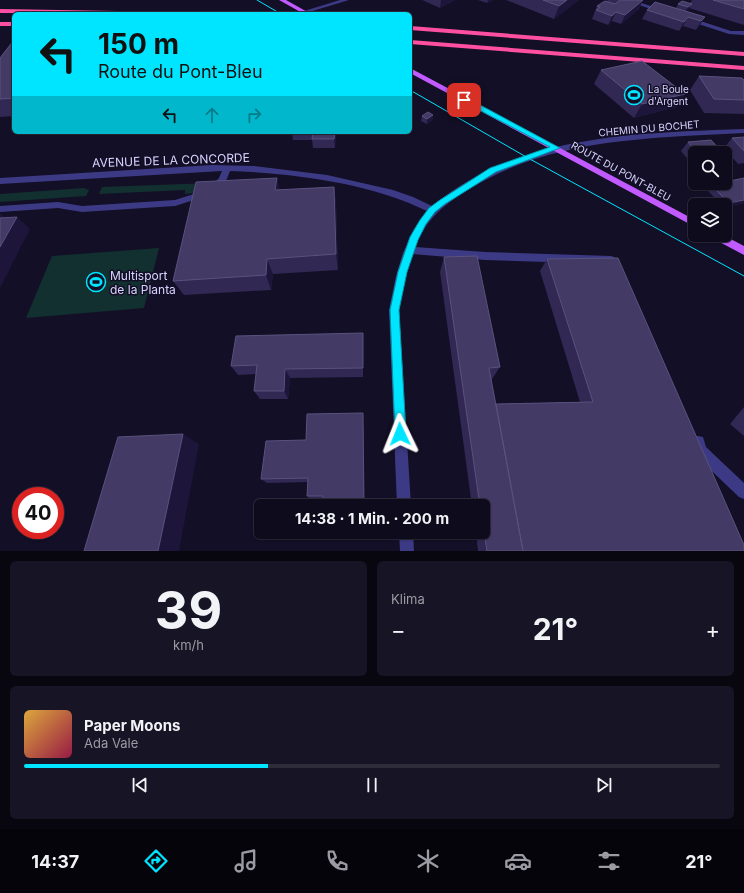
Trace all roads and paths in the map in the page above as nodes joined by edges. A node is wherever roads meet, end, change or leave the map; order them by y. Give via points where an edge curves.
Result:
1 (282, 0) edge
2 (331, 0) edge
3 (346, 0) edge
4 (628, 0) edge
5 (339, 2) junction
6 (0, 11) edge
7 (59, 12) edge
8 (304, 12) edge
9 (309, 12) edge
10 (669, 13) edge
11 (683, 18) edge
12 (0, 24) edge
13 (12, 24) edge
14 (412, 28) edge
15 (744, 33) edge
16 (557, 39) junction
17 (412, 42) edge
18 (744, 50) edge
19 (744, 54) edge
20 (744, 68) edge
21 (412, 71) edge
22 (744, 131) edge
23 (556, 148) junction
24 (227, 168) junction
25 (0, 181) edge
26 (0, 209) edge
27 (432, 210) junction
28 (688, 220) edge
29 (728, 242) edge
30 (410, 250) junction
31 (744, 251) edge
32 (621, 267) edge
33 (692, 431) edge
34 (701, 451) junction
35 (711, 479) edge
36 (744, 492) edge
37 (404, 499) edge
38 (406, 539) edge
39 (407, 551) edge

1 - 8 main road
2 - 5 street
3 - 5 street
4 - 10 street
5 - 9 street
6 - 7 highway
11 - 15 street via 731,33
12 - 13 highway
14 - 16 highway
16 - 18 highway
16 - 19 highway
17 - 20 highway
21 - 23 main road, ROUTE DU PONT-BLEU
22 - 23 street, CHEMIN DU BOCHET via 635,137
23 - 27 street, CHEMIN DU BOCHET via 493,170
23 - 28 main road, ROUTE DU PONT-BLEU
24 - 25 street, AVENUE DE LA CONCORDE
24 - 26 street via 223,179 216,186 175,203 82,208 58,205
24 - 27 street, AVENUE DE LA CONCORDE via 292,172 326,178 393,193
27 - 30 street via 423,222
29 - 31 main road
30 - 32 street via 485,256 605,259 612,260
30 - 37 street via 397,289 394,310
33 - 34 street
34 - 35 street
34 - 36 street
38 - 39 street

